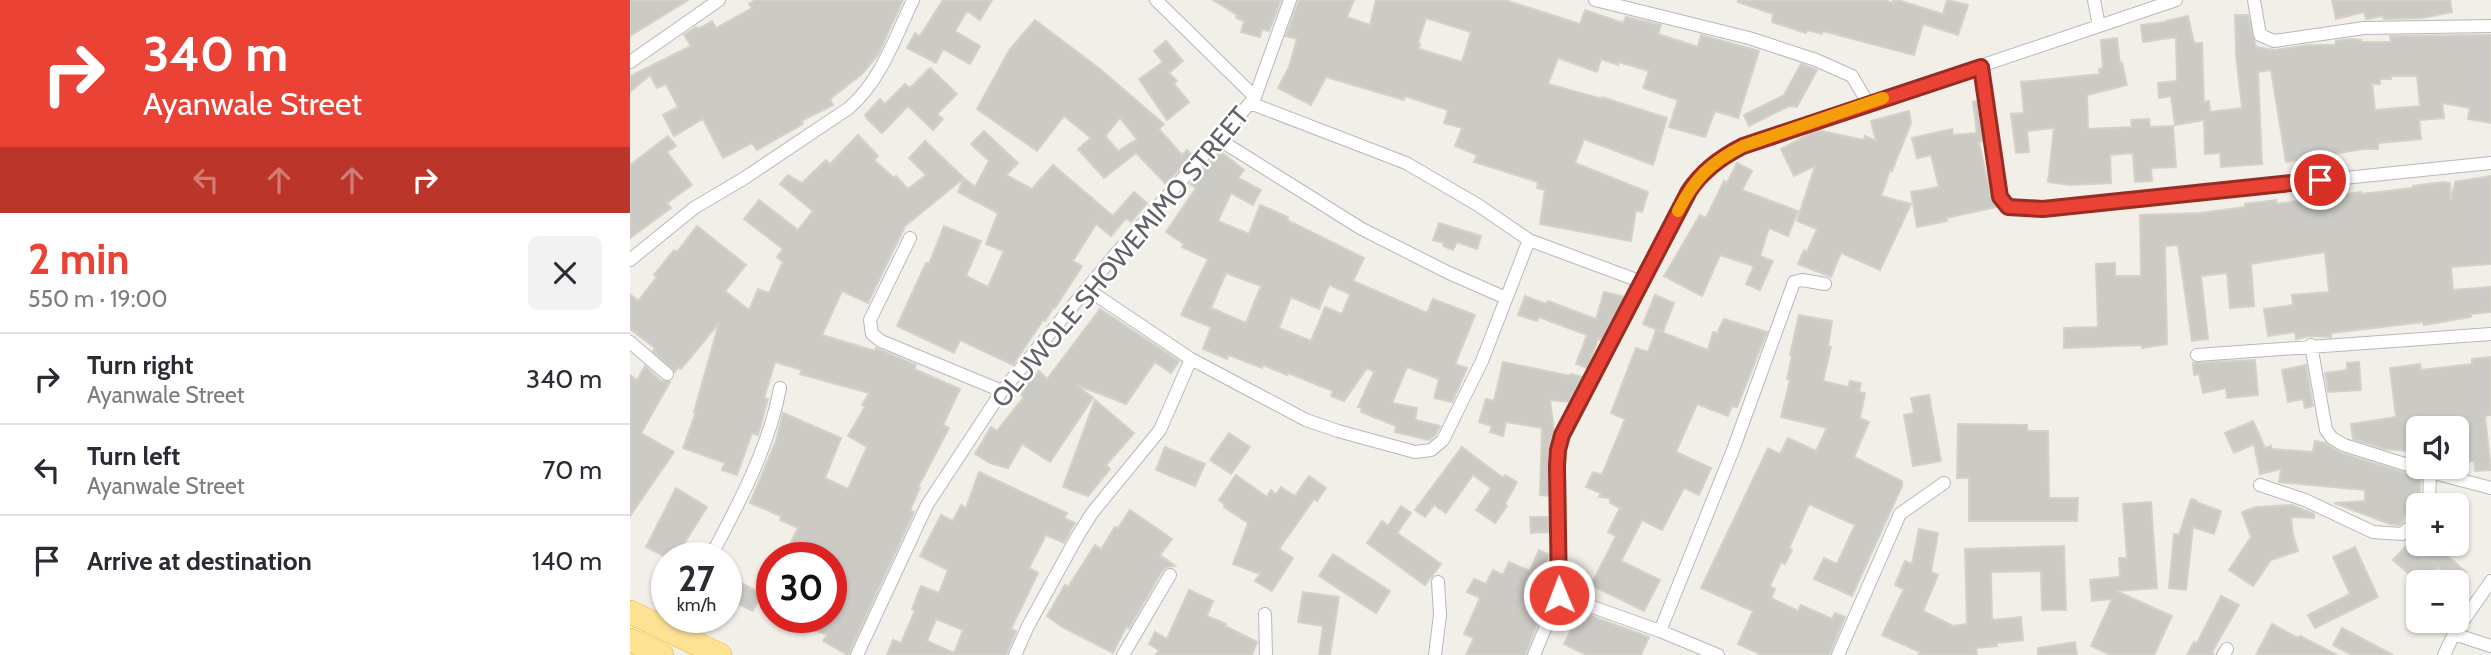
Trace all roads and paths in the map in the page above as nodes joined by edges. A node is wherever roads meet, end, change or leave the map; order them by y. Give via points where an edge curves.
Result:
1 (719, 0) edge
2 (914, 0) edge
3 (1156, 0) edge
4 (1290, 0) edge
5 (1595, 0) edge
6 (2094, 0) edge
7 (2176, 0) edge
8 (2254, 0) edge
9 (2099, 26) junction
10 (2491, 26) edge
11 (630, 62) edge
12 (1981, 67) junction
13 (1252, 100) junction
14 (1868, 103) junction
15 (1218, 139) junction
16 (2491, 163) edge
17 (910, 238) dead end
18 (1530, 240) junction
19 (630, 260) edge
20 (1642, 282) junction
21 (1825, 284) dead end
22 (1087, 289) junction
23 (1507, 298) junction
24 (2491, 334) edge
25 (630, 342) edge
26 (2311, 345) junction
27 (2197, 355) dead end
28 (1191, 359) junction
29 (667, 374) dead end
30 (780, 388) dead end
31 (1002, 391) junction
32 (2406, 464) edge
33 (2457, 479) edge
34 (1944, 483) dead end
35 (2260, 485) dead end
36 (2491, 488) edge
37 (2406, 530) edge
38 (718, 542) edge
39 (1170, 575) dead end
40 (2491, 581) edge
41 (1438, 582) dead end
42 (1559, 595) junction
43 (630, 612) edge
44 (1265, 614) dead end
45 (651, 618) edge
46 (1660, 631) junction
47 (687, 633) edge
48 (2454, 634) junction
49 (635, 646) edge
50 (2491, 646) edge
51 (662, 655) edge
52 (720, 655) edge
53 (857, 655) edge
54 (1015, 655) edge
55 (1123, 655) edge
56 (1266, 655) edge
57 (1435, 655) edge
58 (1534, 655) edge
59 (1718, 655) edge
60 (1838, 655) edge
61 (2444, 655) edge

1 - 11 street
2 - 19 street via 863,96 694,208
3 - 13 street
4 - 13 street, OLUWOLE SHOWEMIMO STREET
5 - 14 street via 1749,37 1816,60 1852,76
6 - 9 street
7 - 9 street
8 - 10 street via 2260,35 2274,41 2364,28
9 - 12 street
12 - 14 street
12 - 16 street via 2000,197 2008,207 2043,209
13 - 15 street, OLUWOLE SHOWEMIMO STREET
13 - 18 street via 1406,163
14 - 20 street via 1743,146 1709,167 1689,191
15 - 22 street, OLUWOLE SHOWEMIMO STREET
15 - 23 street via 1362,229
17 - 31 street via 870,320 872,334
18 - 20 street
18 - 23 street
20 - 42 street via 1570,418 1558,450
21 - 46 street via 1802,280 1791,288 1733,450
22 - 28 street
22 - 31 street, OLUWOLE SHOWEMIMO STREET
23 - 28 street via 1443,440 1431,450 1415,452 1306,420
24 - 26 street
25 - 29 street
26 - 27 street
26 - 32 street via 2326,430 2332,438
28 - 54 street via 1160,430 1092,513
30 - 38 street via 744,494
31 - 53 street, OLUWOLE SHOWEMIMO STREET via 927,505
33 - 36 street
34 - 60 street via 1900,514
35 - 37 street via 2305,500 2373,533
39 - 55 street
40 - 48 street
41 - 57 street
42 - 46 street
42 - 58 street
43 - 45 highway
44 - 56 street
46 - 59 street
47 - 52 highway
48 - 50 street
48 - 61 street
49 - 51 highway

